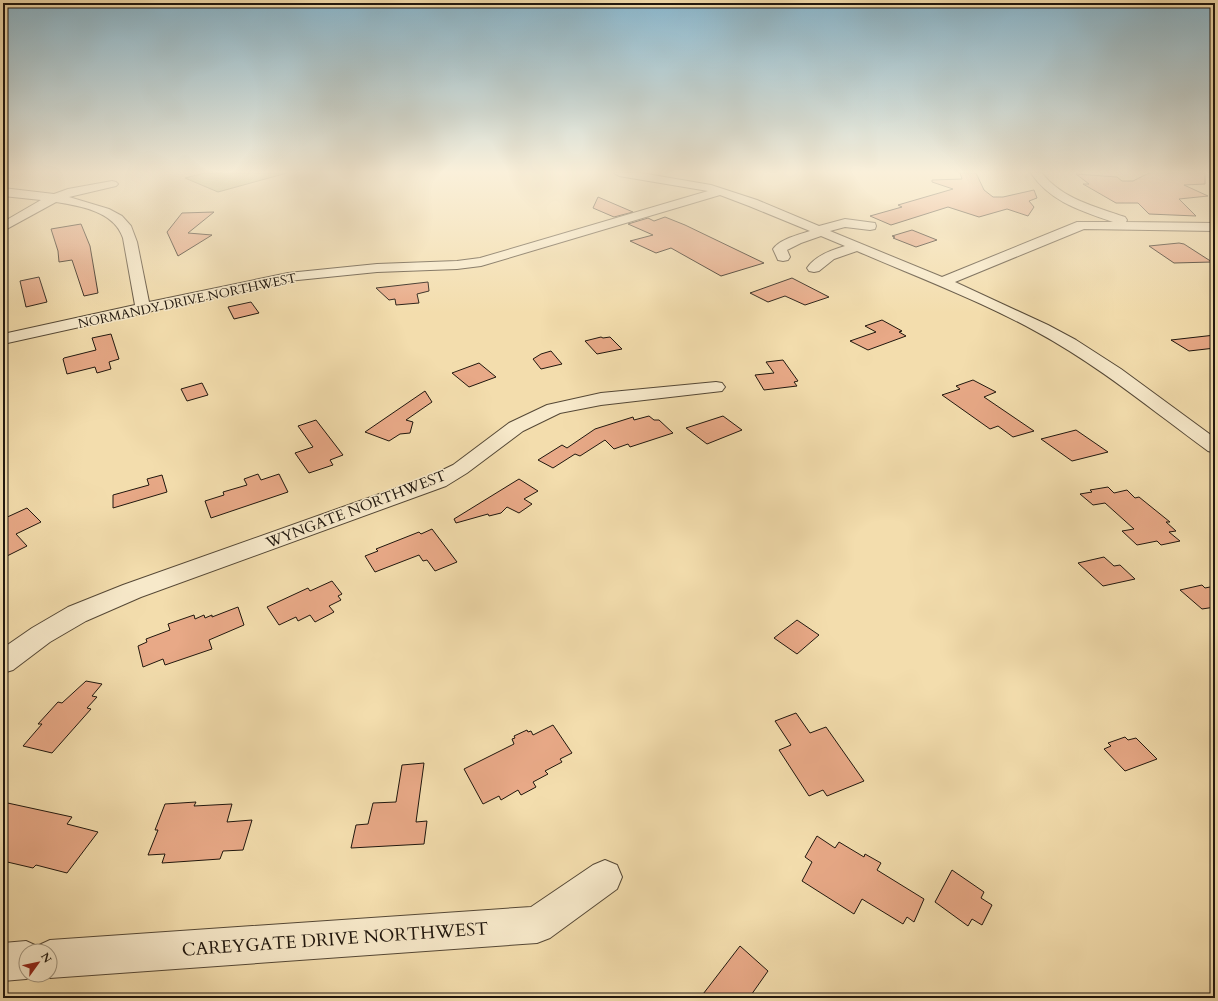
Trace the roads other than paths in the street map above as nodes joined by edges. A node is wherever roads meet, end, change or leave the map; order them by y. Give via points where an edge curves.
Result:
1 (16, 220) edge
2 (118, 220) edge
3 (626, 220) edge
4 (792, 220) edge
5 (1081, 220) edge
6 (1122, 220) edge
7 (1082, 225) junction
8 (1145, 225) junction
9 (870, 226) dead end
10 (1215, 226) edge
11 (3, 227) edge
12 (820, 231) junction
13 (857, 247) junction
14 (783, 257) dead end
15 (814, 268) dead end
16 (943, 282) junction
17 (143, 308) junction
18 (3, 338) edge
19 (716, 388) dead end
20 (1215, 447) edge
21 (3, 662) edge
22 (605, 877) dead end
23 (58, 958) edge
24 (18, 961) edge
25 (3, 962) edge

1 - 11 street
2 - 17 street via 127,230 132,245
3 - 17 street, NORMANDY DRIVE NORTHWEST via 481,262 376,268 288,277
4 - 12 street
5 - 7 street
6 - 8 street
7 - 8 street
7 - 16 street
8 - 10 street
9 - 12 street via 845,223
12 - 13 street
12 - 14 street via 780,249
13 - 15 street via 838,252
13 - 16 street
16 - 20 street via 1010,311 1070,344 1115,373
17 - 18 street, NORMANDY DRIVE NORTHWEST
19 - 21 street, WYNGATE NORTHWEST via 601,399 554,409 516,427 460,469 438,482 132,591 84,611 40,635
22 - 23 street, CAREYGATE DRIVE NORTHWEST via 537,925
24 - 25 street

